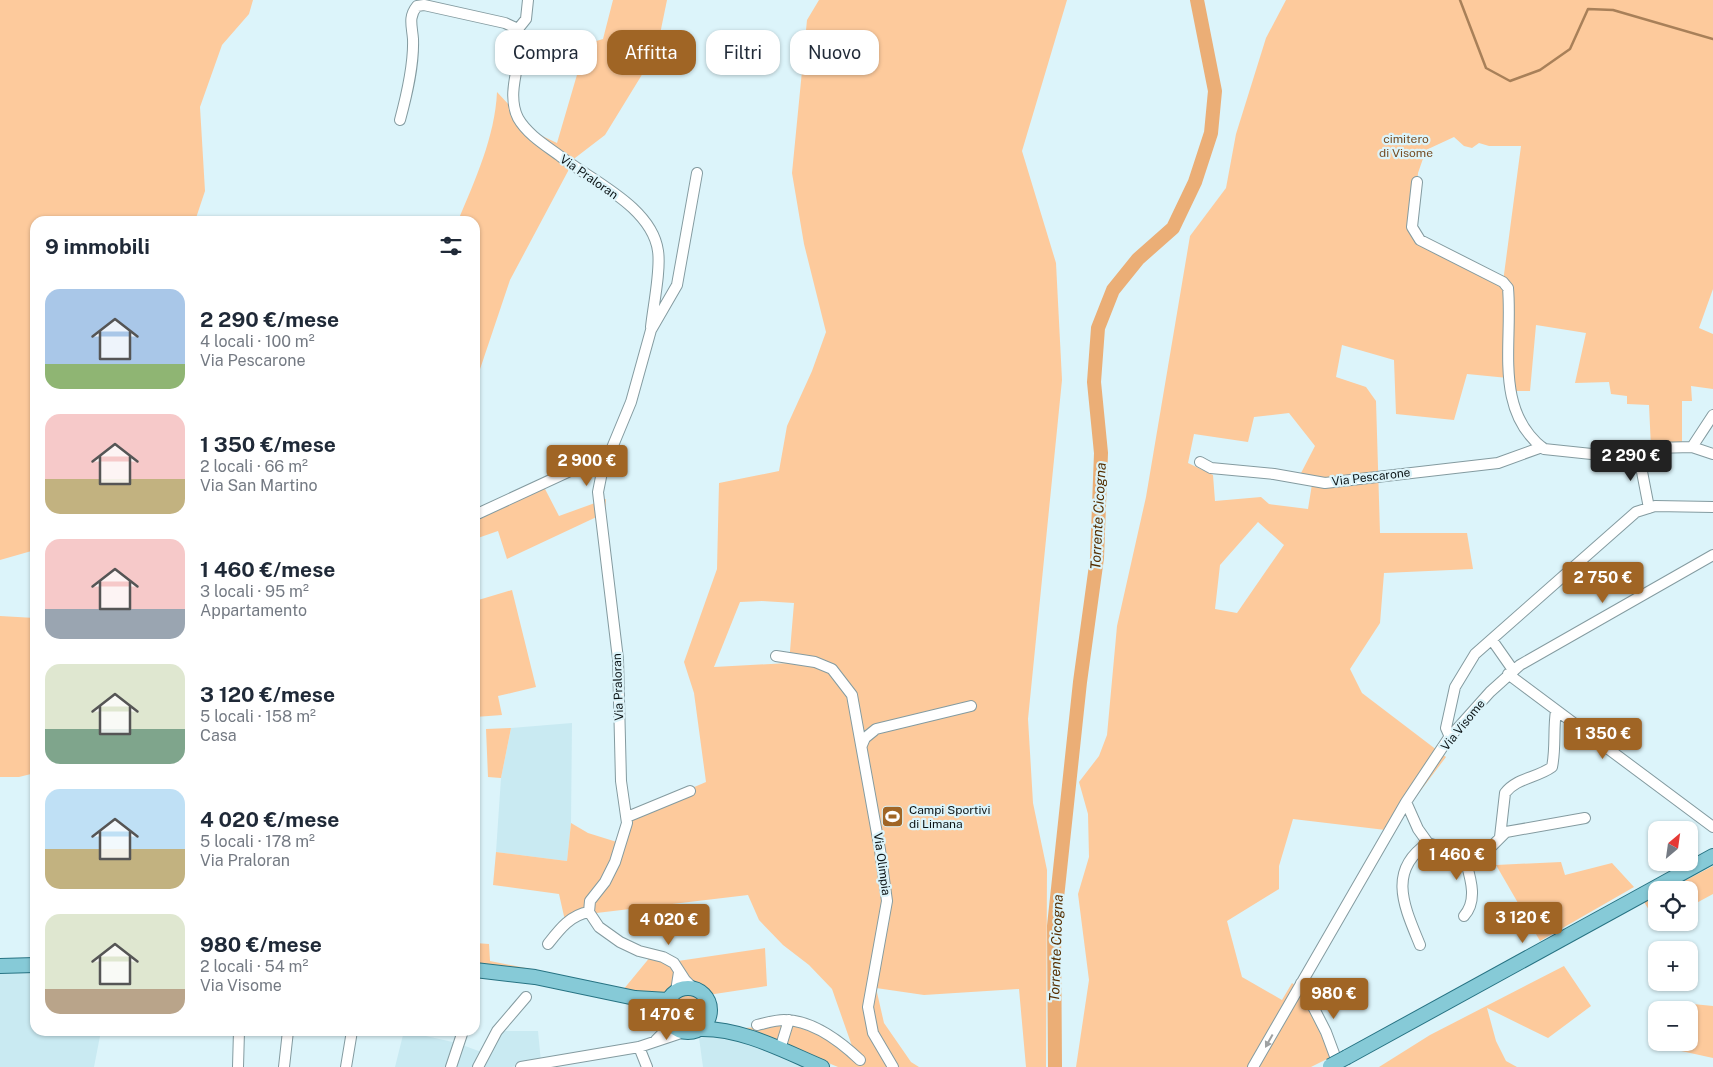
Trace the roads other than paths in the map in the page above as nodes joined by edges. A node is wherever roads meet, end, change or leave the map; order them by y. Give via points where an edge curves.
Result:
1 (528, 0) edge
2 (518, 29) junction
3 (400, 120) dead end
4 (697, 173) dead end
5 (1417, 182) dead end
6 (651, 330) junction
7 (1713, 415) edge
8 (1542, 446) junction
9 (1692, 447) junction
10 (1634, 451) junction
11 (1713, 454) edge
12 (609, 455) junction
13 (1200, 462) dead end
14 (1713, 507) edge
15 (1649, 508) junction
16 (480, 514) edge
17 (1713, 555) edge
18 (1492, 640) junction
19 (776, 656) dead end
20 (1510, 672) junction
21 (971, 706) dead end
22 (1556, 711) junction
23 (1450, 737) junction
24 (862, 745) junction
25 (690, 791) dead end
26 (1406, 802) junction
27 (627, 817) junction
28 (1585, 818) dead end
29 (1713, 827) edge
30 (1500, 836) junction
31 (1428, 843) junction
32 (1463, 851) junction
33 (1713, 856) edge
34 (589, 912) junction
35 (1464, 916) dead end
36 (548, 944) dead end
37 (1420, 945) dead end
38 (30, 965) edge
39 (0, 966) edge
40 (679, 969) junction
41 (480, 971) edge
42 (1301, 983) junction
43 (694, 989) junction
44 (672, 996) junction
45 (526, 997) dead end
46 (635, 998) junction
47 (710, 1008) junction
48 (667, 1019) junction
49 (789, 1020) junction
50 (757, 1025) dead end
51 (700, 1029) junction
52 (684, 1032) junction
53 (239, 1036) edge
54 (287, 1036) edge
55 (351, 1036) edge
56 (461, 1036) edge
57 (744, 1036) junction
58 (653, 1042) junction
59 (639, 1047) junction
60 (780, 1049) junction
61 (860, 1060) dead end
62 (1336, 1064) edge
63 (238, 1067) edge
64 (284, 1067) edge
65 (346, 1067) edge
66 (451, 1067) edge
67 (478, 1067) edge
68 (522, 1067) edge
69 (647, 1067) edge
70 (822, 1067) edge
71 (892, 1067) edge
72 (1253, 1067) edge

1 - 2 street, Via Praloran via 526,19
2 - 3 street via 424,4 417,6 410,18 411,64
2 - 6 street, Via Praloran via 521,41 513,88 518,118 534,137 633,208 655,240 659,252
4 - 6 street, Via Praloran via 677,285
5 - 8 street via 1412,227 1420,240 1503,282 1508,288 1510,383 1514,408 1531,436
6 - 12 street, Via Praloran via 631,402
7 - 9 street
8 - 10 street via 1544,449 1596,455
8 - 13 street, Via Pescarone via 1498,463 1325,483 1211,468
9 - 10 street
9 - 11 street
10 - 15 street
12 - 16 street
12 - 27 street, Via Praloran via 598,492 618,659 621,781
14 - 15 street
15 - 18 street via 1636,512
17 - 20 street, Via Visome
18 - 20 street
18 - 23 street via 1475,654 1455,687 1446,728
19 - 24 street, Via Olimpia via 815,662 832,669 852,695
20 - 22 street
20 - 23 street, Via Visome
21 - 24 street via 876,729
22 - 29 street
22 - 30 street via 1552,767 1543,774 1518,782 1504,793
23 - 26 street, Via Visome
24 - 71 street, Via Olimpia via 887,901 868,1007 873,1033
25 - 27 street
26 - 31 street
26 - 42 street, Via Visome
27 - 34 street, Via Praloran via 615,862 590,901
28 - 30 street via 1506,832
30 - 32 street via 1492,846
31 - 32 street via 1455,852
31 - 37 street via 1411,860 1401,887
32 - 35 street via 1473,898
33 - 62 main road
34 - 36 street via 572,918
34 - 40 street via 599,927 620,942 667,958
38 - 39 main road
40 - 43 street
40 - 44 street
41 - 46 main road via 535,977
42 - 62 street via 1326,1032
42 -> 72 street, Via Visome
43 - 44 main road via 685,988
43 - 47 main road via 705,996
44 - 46 main road
44 - 48 main road
45 - 67 street via 497,1031
46 - 48 main road
47 - 51 main road via 709,1016
47 - 57 main road
48 - 52 main road
48 - 58 street via 661,1037
49 - 50 street
49 - 60 street
49 - 61 street via 831,1036
51 - 52 main road
51 - 57 main road
52 - 58 street
53 - 63 street
54 - 64 street
55 - 65 street
56 - 66 street
57 - 60 main road
58 - 59 street
59 - 68 street
59 - 69 street
60 - 70 main road

